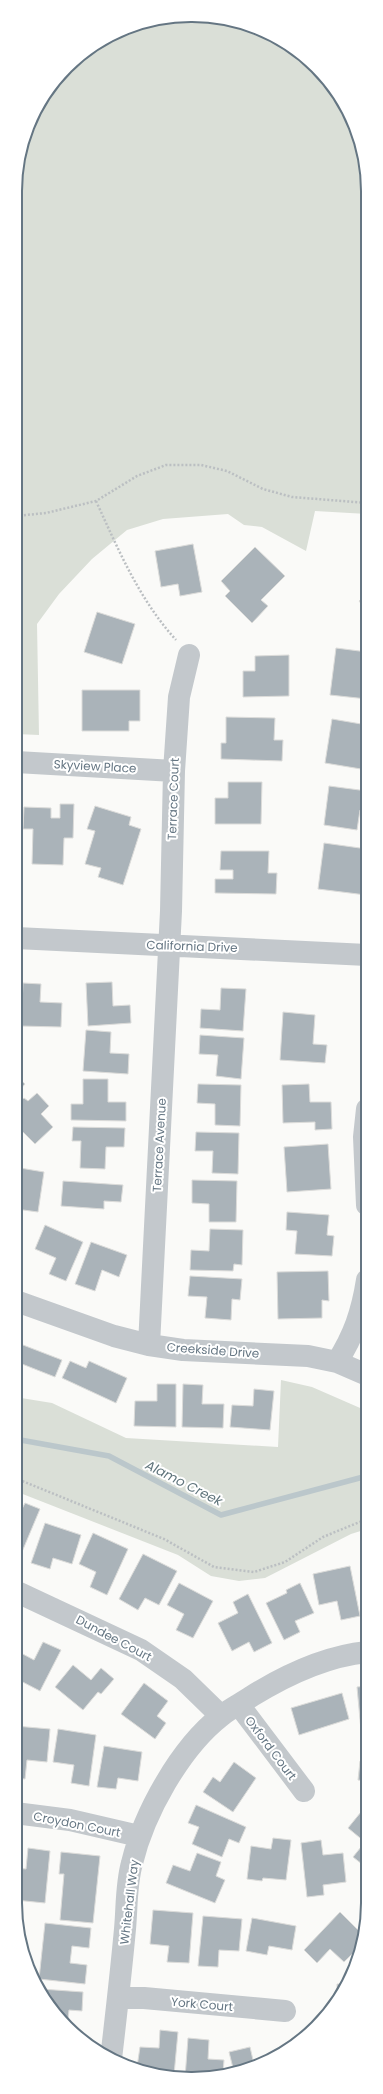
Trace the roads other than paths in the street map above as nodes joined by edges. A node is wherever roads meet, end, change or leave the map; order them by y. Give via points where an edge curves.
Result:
1 (189, 655) road end
2 (22, 762) edge
3 (174, 771) junction
4 (22, 938) edge
5 (168, 945) junction
6 (361, 955) edge
7 (22, 1303) edge
8 (361, 1311) edge
9 (149, 1345) junction
10 (337, 1362) junction
11 (361, 1372) edge
12 (22, 1594) edge
13 (361, 1653) edge
14 (230, 1710) junction
15 (304, 1791) dead end
16 (22, 1814) edge
17 (139, 1836) junction
18 (119, 1998) junction
19 (285, 2011) dead end
20 (112, 2052) edge

1 - 3 street, Terrace Court via 179,697
2 - 3 street, Skyview Place
3 - 5 street, Terrace Court
4 - 5 street, California Drive
5 - 6 street, California Drive
5 - 9 street, Terrace Avenue
7 - 9 street, Creekside Drive via 114,1336
8 - 10 street via 349,1343
9 - 10 street, Creekside Drive via 184,1350 308,1356
10 - 11 street, Creekside Drive
12 - 14 street, Dundee Court via 141,1650
13 - 14 street, Whitehall Way via 326,1661 275,1682
14 - 15 street, Oxford Court
14 - 17 street, Whitehall Way via 198,1738 176,1767 153,1804
16 - 17 street, Croydon Court via 70,1820
17 - 18 street, Whitehall Way via 131,1865
18 - 19 street, York Court
18 - 20 street, Whitehall Way

